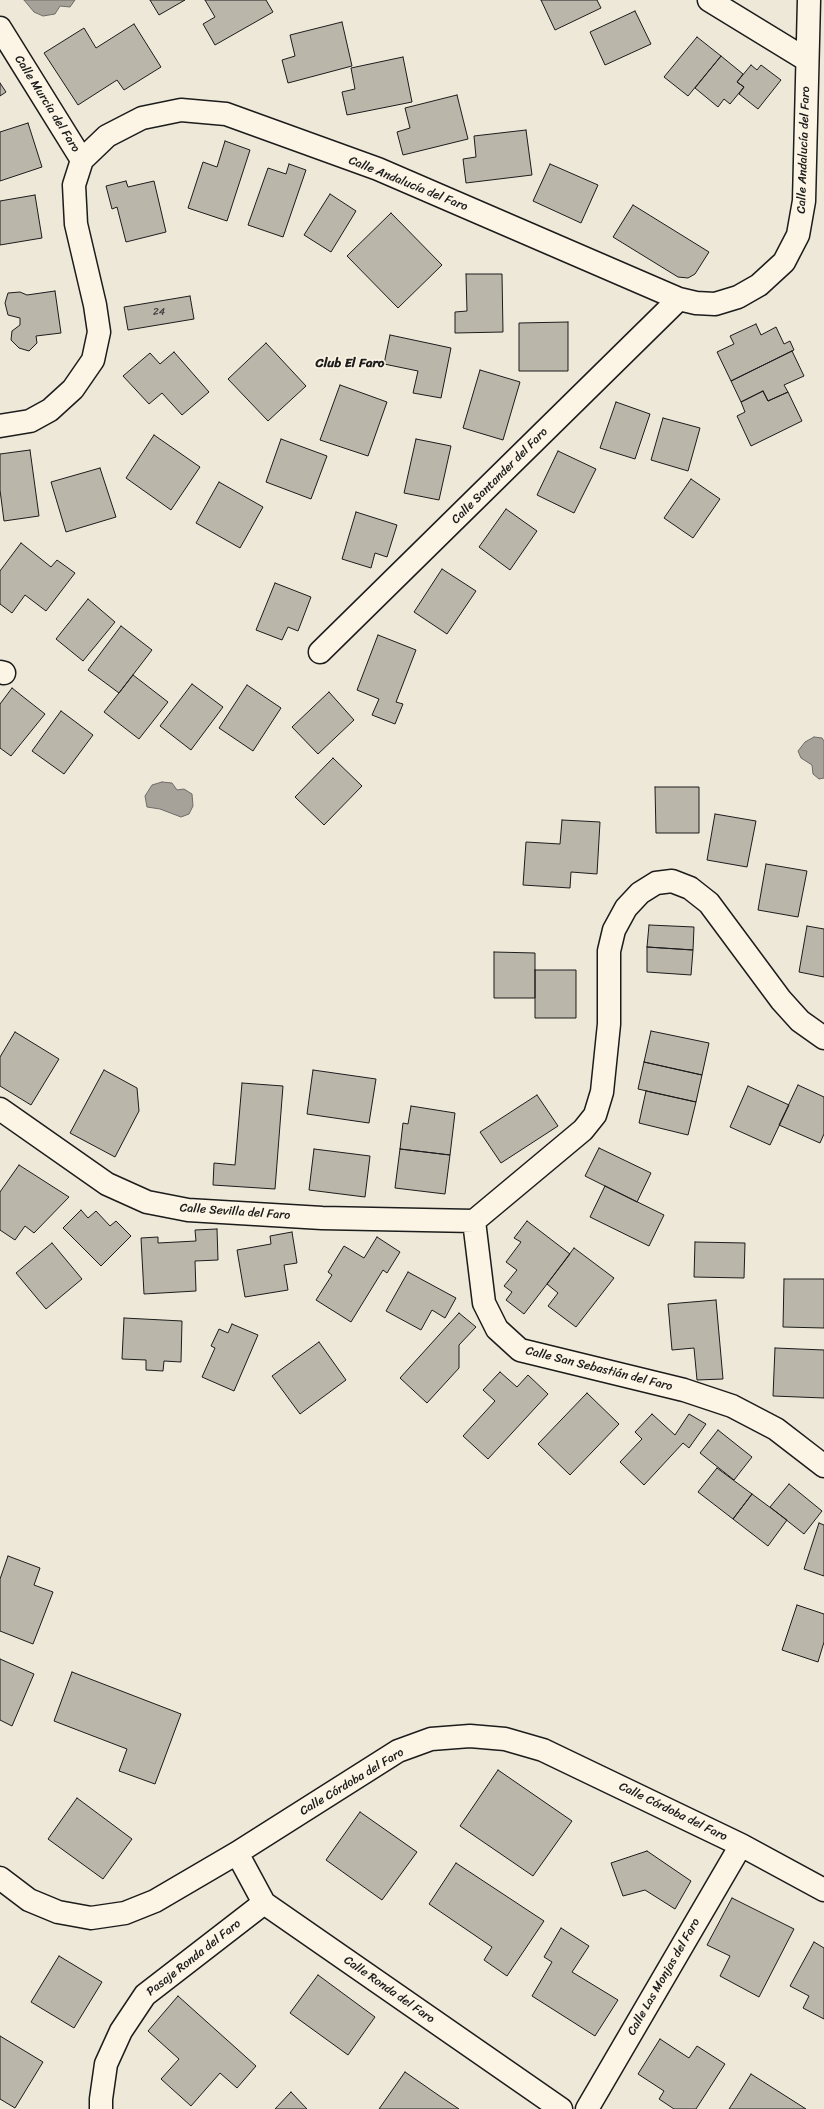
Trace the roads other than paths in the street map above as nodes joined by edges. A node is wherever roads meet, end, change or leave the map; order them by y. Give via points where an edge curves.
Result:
1 (709, 0) edge
2 (809, 0) edge
3 (0, 28) edge
4 (807, 60) junction
5 (82, 160) junction
6 (679, 299) junction
7 (0, 426) edge
8 (320, 652) dead end
9 (824, 1038) edge
10 (0, 1109) edge
11 (474, 1221) junction
12 (824, 1466) edge
13 (741, 1845) junction
14 (237, 1853) junction
15 (0, 1878) edge
16 (824, 1890) edge
17 (264, 1903) junction
18 (102, 2109) edge
19 (561, 2109) edge
20 (587, 2109) edge

1 - 4 street
2 - 4 street, Calle Andalucía del Faro
3 - 5 street, Calle Murcia del Faro
4 - 6 street, Calle Andalucía del Faro via 804,201 795,242 784,262 759,285 738,297 715,304
5 - 6 street, Calle Andalucía del Faro via 108,136 142,118 181,110 226,114 378,170
5 - 7 street, Calle Andalucía del Faro via 74,185 76,224 99,332 93,360 73,389 50,410 30,421
6 - 8 street, Calle Santander del Faro
9 - 11 street via 800,1021 781,1000 709,903 690,888 672,881 656,883 640,893 631,903 614,930 609,952 609,1024 602,1092 595,1115 583,1130
10 - 11 street, Calle Sevilla del Faro via 107,1184 147,1202 188,1210 322,1218
11 - 12 street, Calle San Sebastián del Faro via 484,1303 497,1329 520,1350 684,1390 732,1406 776,1429
13 - 14 street, Calle Córdoba del Faro via 543,1750 505,1739 470,1736 431,1739 398,1751
13 - 16 street, Calle Córdoba del Faro
13 - 20 street, Calle Las Monjas del Faro
14 - 15 street, Calle Córdoba del Faro via 155,1901 125,1913 91,1918 58,1912 29,1900
14 - 17 street, Calle Ronda del Faro
17 - 18 street, Pasaje Ronda del Faro via 146,1995 120,2031 106,2064 100,2099
17 - 19 street, Calle Ronda del Faro

